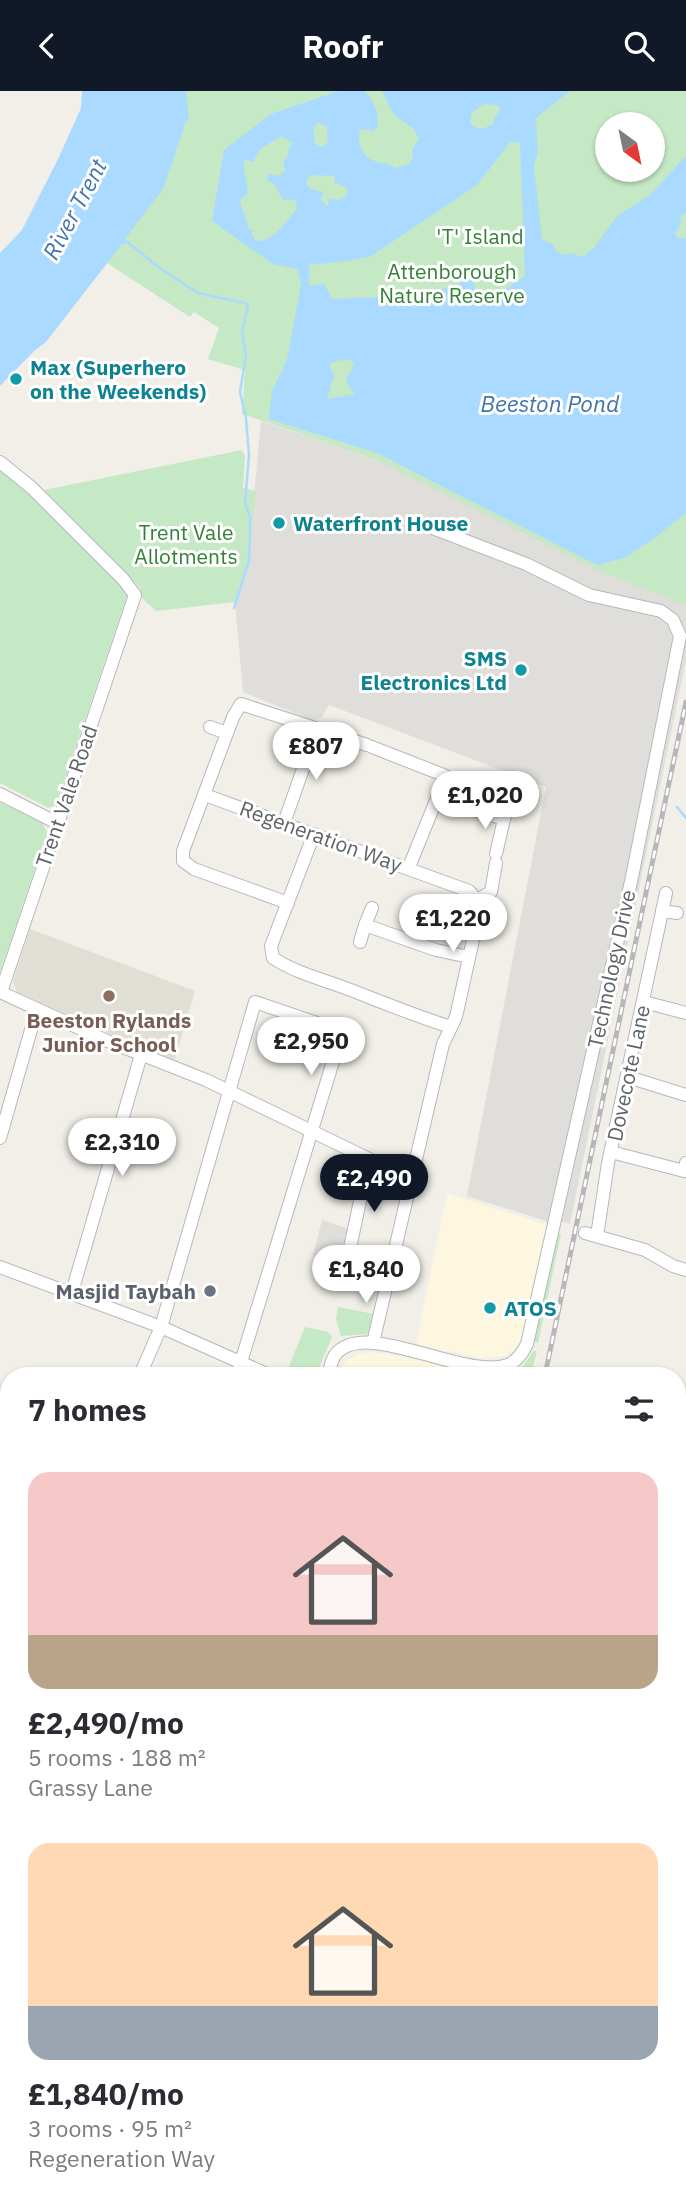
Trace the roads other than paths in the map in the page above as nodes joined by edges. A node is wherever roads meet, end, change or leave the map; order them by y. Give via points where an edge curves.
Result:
1 (0, 462) edge
2 (435, 529) dead end
3 (210, 727) dead end
4 (317, 729) junction
5 (227, 733) junction
6 (0, 794) edge
7 (205, 795) junction
8 (438, 799) junction
9 (509, 804) dead end
10 (504, 819) junction
11 (57, 823) junction
12 (284, 823) junction
13 (313, 834) junction
14 (409, 867) junction
15 (666, 893) dead end
16 (477, 900) junction
17 (288, 903) junction
18 (372, 908) dead end
19 (662, 911) junction
20 (677, 913) dead end
21 (365, 925) junction
22 (359, 942) dead end
23 (469, 957) junction
24 (0, 992) edge
25 (644, 1002) junction
26 (37, 1009) junction
27 (686, 1013) edge
28 (451, 1027) junction
29 (141, 1055) junction
30 (628, 1077) junction
31 (229, 1091) junction
32 (686, 1095) edge
33 (313, 1132) junction
34 (0, 1138) edge
35 (611, 1152) junction
36 (686, 1163) edge
37 (347, 1262) dead end
38 (0, 1267) edge
39 (686, 1270) edge
40 (72, 1292) junction
41 (161, 1327) junction
42 (373, 1343) junction
43 (144, 1367) edge
44 (236, 1367) edge
45 (241, 1367) edge
46 (330, 1367) edge

1 - 11 street, Trent Vale Road via 133,590 134,601
2 - 42 street, Technology Drive via 526,564 589,595 662,611 673,620 680,636 632,877 527,1344 514,1362 493,1367
3 - 5 street
4 - 5 street via 241,703
4 - 8 street via 446,776
4 - 12 street
5 - 7 street
6 - 11 street
7 - 12 street, Regeneration Way
7 - 17 street via 183,861
8 - 10 street
8 - 14 street
9 - 10 street
10 - 16 street via 491,892
11 - 24 street, Trent Vale Road
12 - 13 street, Regeneration Way
13 - 14 street, Regeneration Way
13 - 17 street
14 - 16 street, Regeneration Way via 469,891
15 - 19 street, Dovecote Lane
16 - 23 street via 480,908
17 - 28 street via 271,946 272,958
18 - 21 street
19 - 20 street
19 - 25 street, Dovecote Lane
21 - 22 street
21 - 23 street
23 - 28 street
24 - 26 street
25 - 27 street
25 - 30 street, Dovecote Lane
26 - 29 street
26 - 34 street
28 - 42 street via 443,1044
29 - 31 street
29 - 40 street
30 - 32 street
30 - 35 street, Dovecote Lane
31 - 33 street
31 - 33 street via 255,1002 347,1033
31 - 41 street
33 - 37 street via 369,1159
33 - 45 street
35 - 36 street via 684,1171
35 - 39 street, Dovecote Lane via 591,1234 645,1250
38 - 40 street
40 - 41 street
41 - 43 street
41 - 44 street
42 - 46 street, Technology Drive via 353,1344 338,1352

